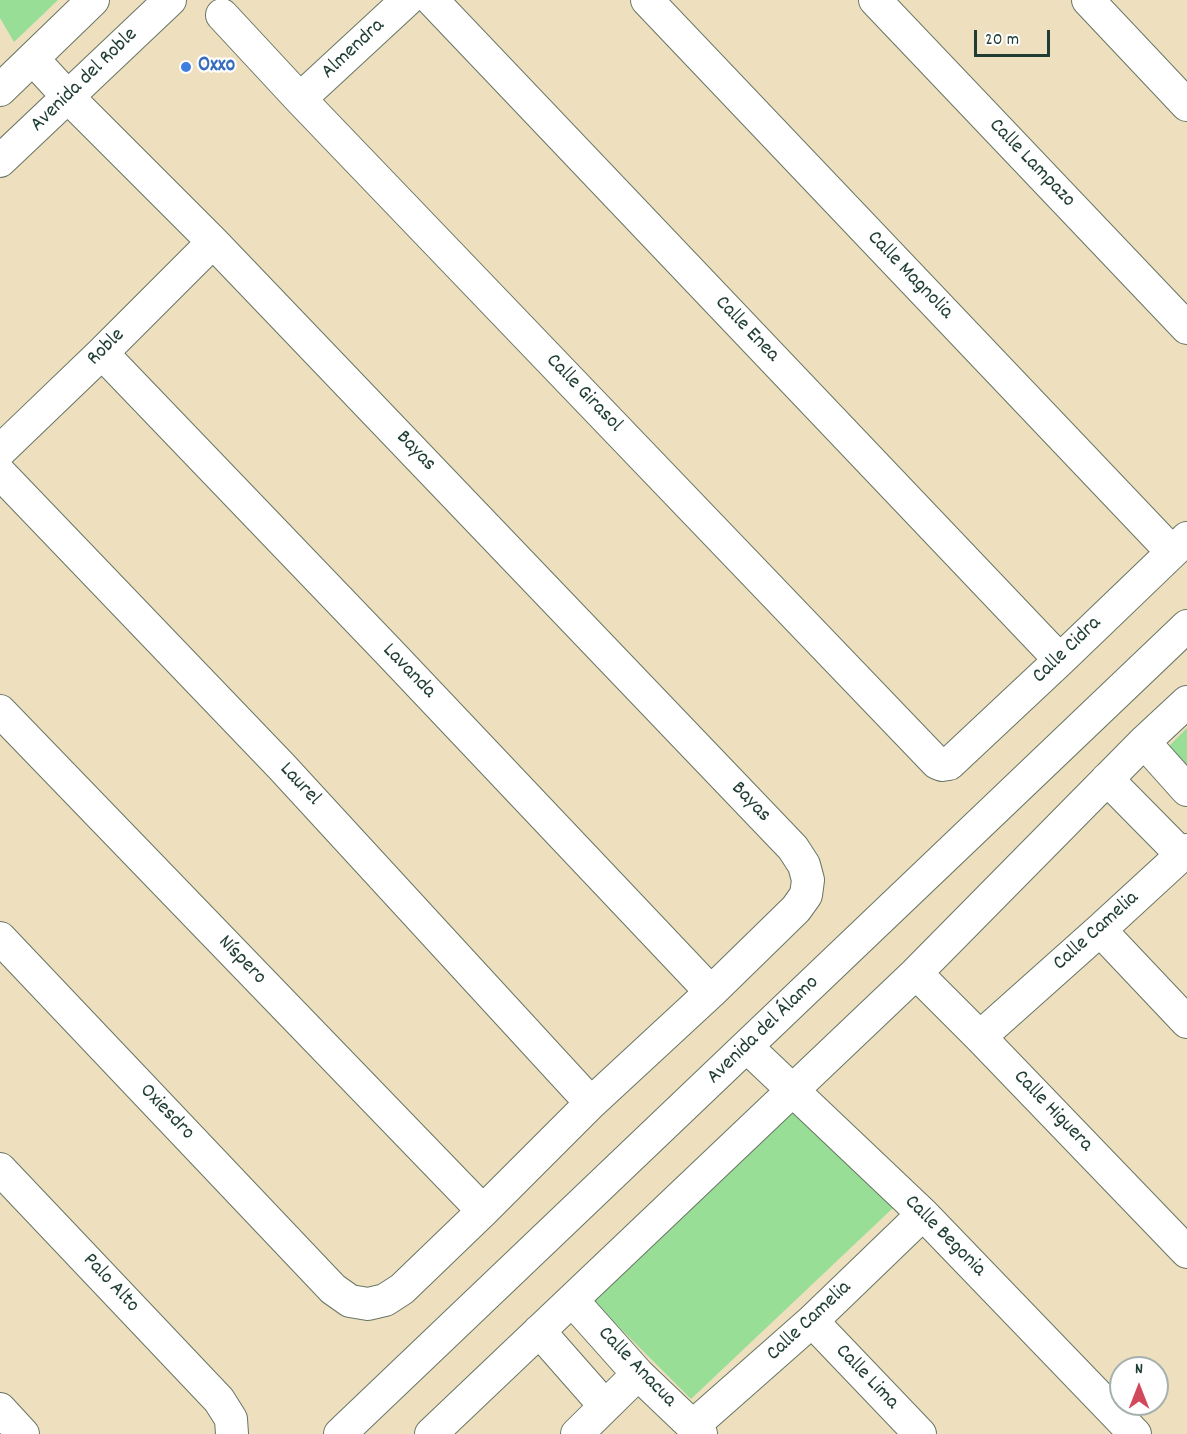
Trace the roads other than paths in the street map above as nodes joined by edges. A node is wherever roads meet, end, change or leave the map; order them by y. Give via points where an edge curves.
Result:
1 (93, 0) edge
2 (170, 0) edge
3 (407, 0) edge
4 (432, 0) edge
5 (647, 0) edge
6 (875, 0) edge
7 (1088, 0) edge
8 (222, 15) dead end
9 (33, 59) junction
10 (0, 90) edge
11 (68, 97) junction
12 (300, 99) junction
13 (1187, 105) edge
14 (0, 161) edge
15 (213, 242) junction
16 (1187, 328) edge
17 (102, 354) junction
18 (0, 451) edge
19 (0, 473) edge
20 (1179, 545) edge
21 (1187, 626) edge
22 (1060, 660) junction
23 (1187, 702) edge
24 (0, 711) edge
25 (1144, 741) junction
26 (949, 764) joint
27 (1107, 779) junction
28 (1187, 790) edge
29 (1185, 853) edge
30 (1100, 930) junction
31 (0, 938) edge
32 (916, 973) junction
33 (711, 992) junction
34 (1187, 1022) edge
35 (980, 1037) junction
36 (747, 1047) junction
37 (793, 1091) junction
38 (591, 1103) junction
39 (0, 1169) edge
40 (483, 1211) junction
41 (923, 1214) junction
42 (1187, 1252) edge
43 (572, 1300) junction
44 (812, 1321) junction
45 (538, 1331) junction
46 (638, 1374) junction
47 (604, 1407) junction
48 (0, 1409) edge
49 (697, 1430) edge
50 (23, 1434) edge
51 (232, 1434) edge
52 (340, 1434) edge
53 (431, 1434) edge
54 (577, 1434) edge
55 (920, 1434) edge
56 (1135, 1434) edge

1 - 9 street
2 - 11 street, Avenida del Roble
3 - 12 street, Almendra
4 - 22 street, Calle Enea
5 - 20 street, Calle Magnolia
6 - 16 street, Calle Lampazo
7 - 13 street
8 - 12 street, Calle Girasol
9 - 10 street
9 - 11 street, Bayas
11 - 14 street, Avenida del Roble
11 - 15 street, Bayas
12 - 26 street, Calle Girasol via 933,761
15 - 17 street, Roble
15 - 33 street, Bayas via 793,848 804,865 806,895
17 - 18 street, Roble
17 - 33 street, Lavanda
19 - 38 street, Laurel via 282,767
20 - 22 street, Calle Cidra
21 - 36 street, Avenida del Álamo
22 - 26 street, Calle Cidra
23 - 25 street
24 - 40 street, Níspero
25 - 27 street
25 - 28 street
27 - 29 street
27 - 32 street
29 - 30 street, Calle Camelia
30 - 34 street
30 - 35 street, Calle Camelia
31 - 40 street, Oxiesdro via 333,1289 350,1301 368,1304 402,1290
32 - 35 street, Calle Higuera
32 - 37 street
33 - 38 street, Bayas
35 - 42 street, Calle Higuera
36 - 37 street, Calle Begonia
36 - 52 street, Avenida del Álamo
37 - 41 street, Calle Begonia
37 - 43 street
38 - 40 street, Oxiesdro
39 - 51 street, Palo Alto via 219,1400 231,1419
41 - 44 street, Calle Camelia
41 - 56 street, Calle Begonia
43 - 45 street
43 - 46 street, Calle Anacua
44 - 49 street, Calle Camelia
44 - 55 street, Calle Lima
45 - 47 street
45 - 53 street
46 - 47 street
46 - 49 street, Calle Anacua
47 - 54 street
48 - 50 street

